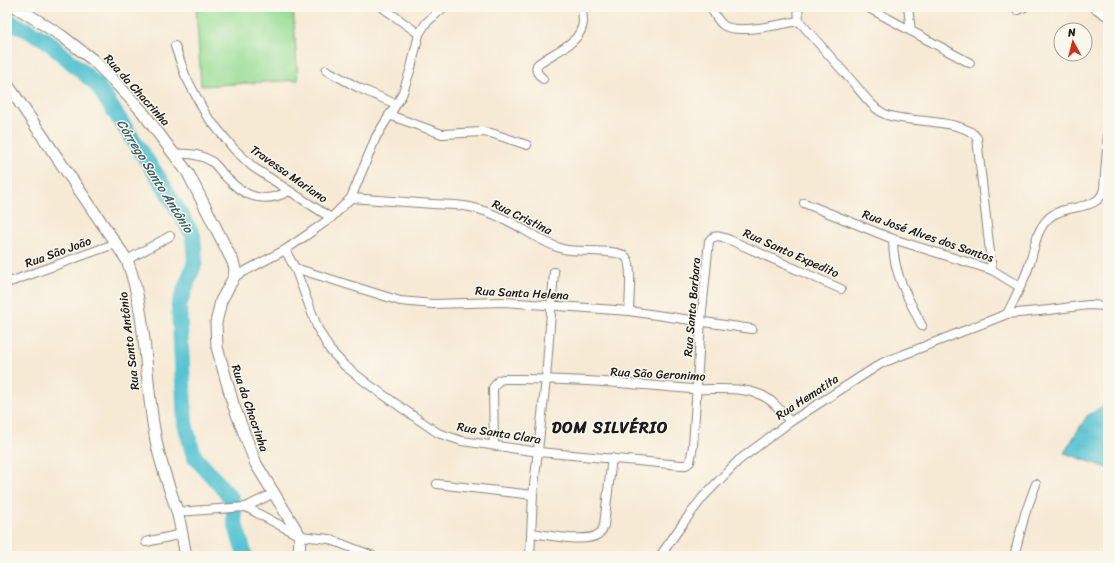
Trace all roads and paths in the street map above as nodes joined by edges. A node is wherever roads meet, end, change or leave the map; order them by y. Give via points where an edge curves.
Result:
1 (16, 7) edge
2 (382, 7) edge
3 (444, 7) edge
4 (582, 7) edge
5 (711, 7) edge
6 (798, 7) edge
7 (867, 7) edge
8 (908, 7) edge
9 (1093, 7) edge
10 (1108, 17) edge
11 (799, 21) junction
12 (911, 31) junction
13 (419, 34) junction
14 (175, 46) dead end
15 (970, 62) dead end
16 (326, 70) dead end
17 (543, 79) dead end
18 (7, 84) edge
19 (396, 104) junction
20 (389, 115) junction
21 (1108, 134) edge
22 (527, 145) dead end
23 (174, 154) junction
24 (289, 191) junction
25 (351, 198) junction
26 (804, 203) dead end
27 (330, 218) junction
28 (170, 236) dead end
29 (893, 239) junction
30 (730, 240) joint
31 (117, 243) junction
32 (285, 250) junction
33 (127, 260) junction
34 (294, 268) junction
35 (992, 270) junction
36 (554, 272) dead end
37 (234, 277) junction
38 (7, 283) edge
39 (1020, 287) junction
40 (841, 289) dead end
41 (551, 306) junction
42 (1108, 306) edge
43 (629, 311) junction
44 (1007, 314) junction
45 (701, 321) junction
46 (922, 326) dead end
47 (752, 329) dead end
48 (546, 379) junction
49 (698, 389) junction
50 (790, 422) junction
51 (494, 445) junction
52 (693, 446) joint
53 (539, 452) junction
54 (612, 458) junction
55 (437, 484) dead end
56 (1036, 484) dead end
57 (274, 493) junction
58 (534, 495) junction
59 (243, 507) junction
60 (177, 512) junction
61 (532, 533) junction
62 (182, 534) junction
63 (300, 536) junction
64 (146, 542) dead end
65 (186, 556) edge
66 (299, 556) edge
67 (373, 556) edge
68 (530, 556) edge
69 (660, 556) edge
70 (1014, 556) edge

1 - 23 main road, Rua da Chacrinha via 62,36 93,60 141,110
2 - 13 street
3 - 13 street via 426,23
4 - 17 street via 581,30 573,40 537,65 538,74
5 - 11 street via 724,26 736,29 748,30
6 - 11 street
7 - 12 street
8 - 12 street
9 - 10 street
11 - 35 street via 878,110 901,119 940,123 970,130 975,134
12 - 15 street
13 - 19 street via 411,68
14 - 24 street, Travessa Mariano via 185,75 206,115 234,149 253,167
16 - 19 street
18 - 31 main road, Rua Santo Antônio
19 - 20 street
20 - 22 street via 442,134 491,133
20 - 25 street via 373,143
21 - 39 street via 1103,195 1094,203 1052,215 1042,224
23 - 24 street via 192,153 212,161 245,194 262,198 280,196
23 - 37 main road, Rua da Chacrinha via 188,173 233,262
24 - 27 street, Travessa Mariano
25 - 27 street
25 - 43 street, Rua Cristina via 457,204 477,208 562,248 622,254 627,258 630,267
26 - 29 street, Rua José Alves dos Santos
27 - 32 street
28 - 33 street
29 - 35 street, Rua José Alves dos Santos
29 - 46 street via 895,269
30 - 40 street, Rua Santo Expedito
30 - 45 street, Rua Santa Barbara via 715,236 709,241
31 - 33 main road, Rua Santo Antônio
31 - 38 street, Rua São João
32 - 34 street, Rua Santa Clara
32 - 37 street
33 - 60 main road, Rua Santo Antônio via 135,280 139,302 155,436
34 - 41 street, Rua Santa Helena via 400,301 433,304 502,302
34 - 51 street, Rua Santa Clara via 318,329 330,350 345,366 438,433 462,441
35 - 39 street, Rua José Alves dos Santos
36 - 41 street
37 - 57 main road, Rua da Chacrinha via 221,301 216,323 217,347 233,404 256,464
39 - 44 street
41 - 43 street, Rua Santa Helena
41 - 48 street
42 - 44 street, Rua Hematita via 1088,305
43 - 45 street, Rua Santa Helena
44 - 50 street, Rua Hematita via 882,363
45 - 47 street, Rua Santa Helena
45 - 49 street, Rua Santa Barbara
48 - 49 street, Rua São Geronimo
48 - 51 street, Rua São Geronimo via 499,380 493,388
48 - 53 street
49 - 50 street, Rua São Geronimo via 749,391 763,396 774,403
49 - 52 street, Rua Santa Barbara
50 - 69 street, Rua Hematita via 739,460 704,497
51 - 53 street, Rua Santa Clara
52 - 54 street, Rua Santa Clara via 690,462 686,465
53 - 54 street, Rua Santa Clara
53 - 58 street
54 - 61 street via 601,532 596,536 578,538
55 - 58 street
56 - 70 street
57 - 59 street
57 - 63 main road, Rua da Chacrinha
58 - 61 street
59 - 60 street
59 - 63 street
60 - 62 main road, Rua Santo Antônio
61 - 68 street
62 - 64 street
62 - 65 main road, Rua Santo Antônio
63 - 66 main road
63 - 67 street via 329,539

